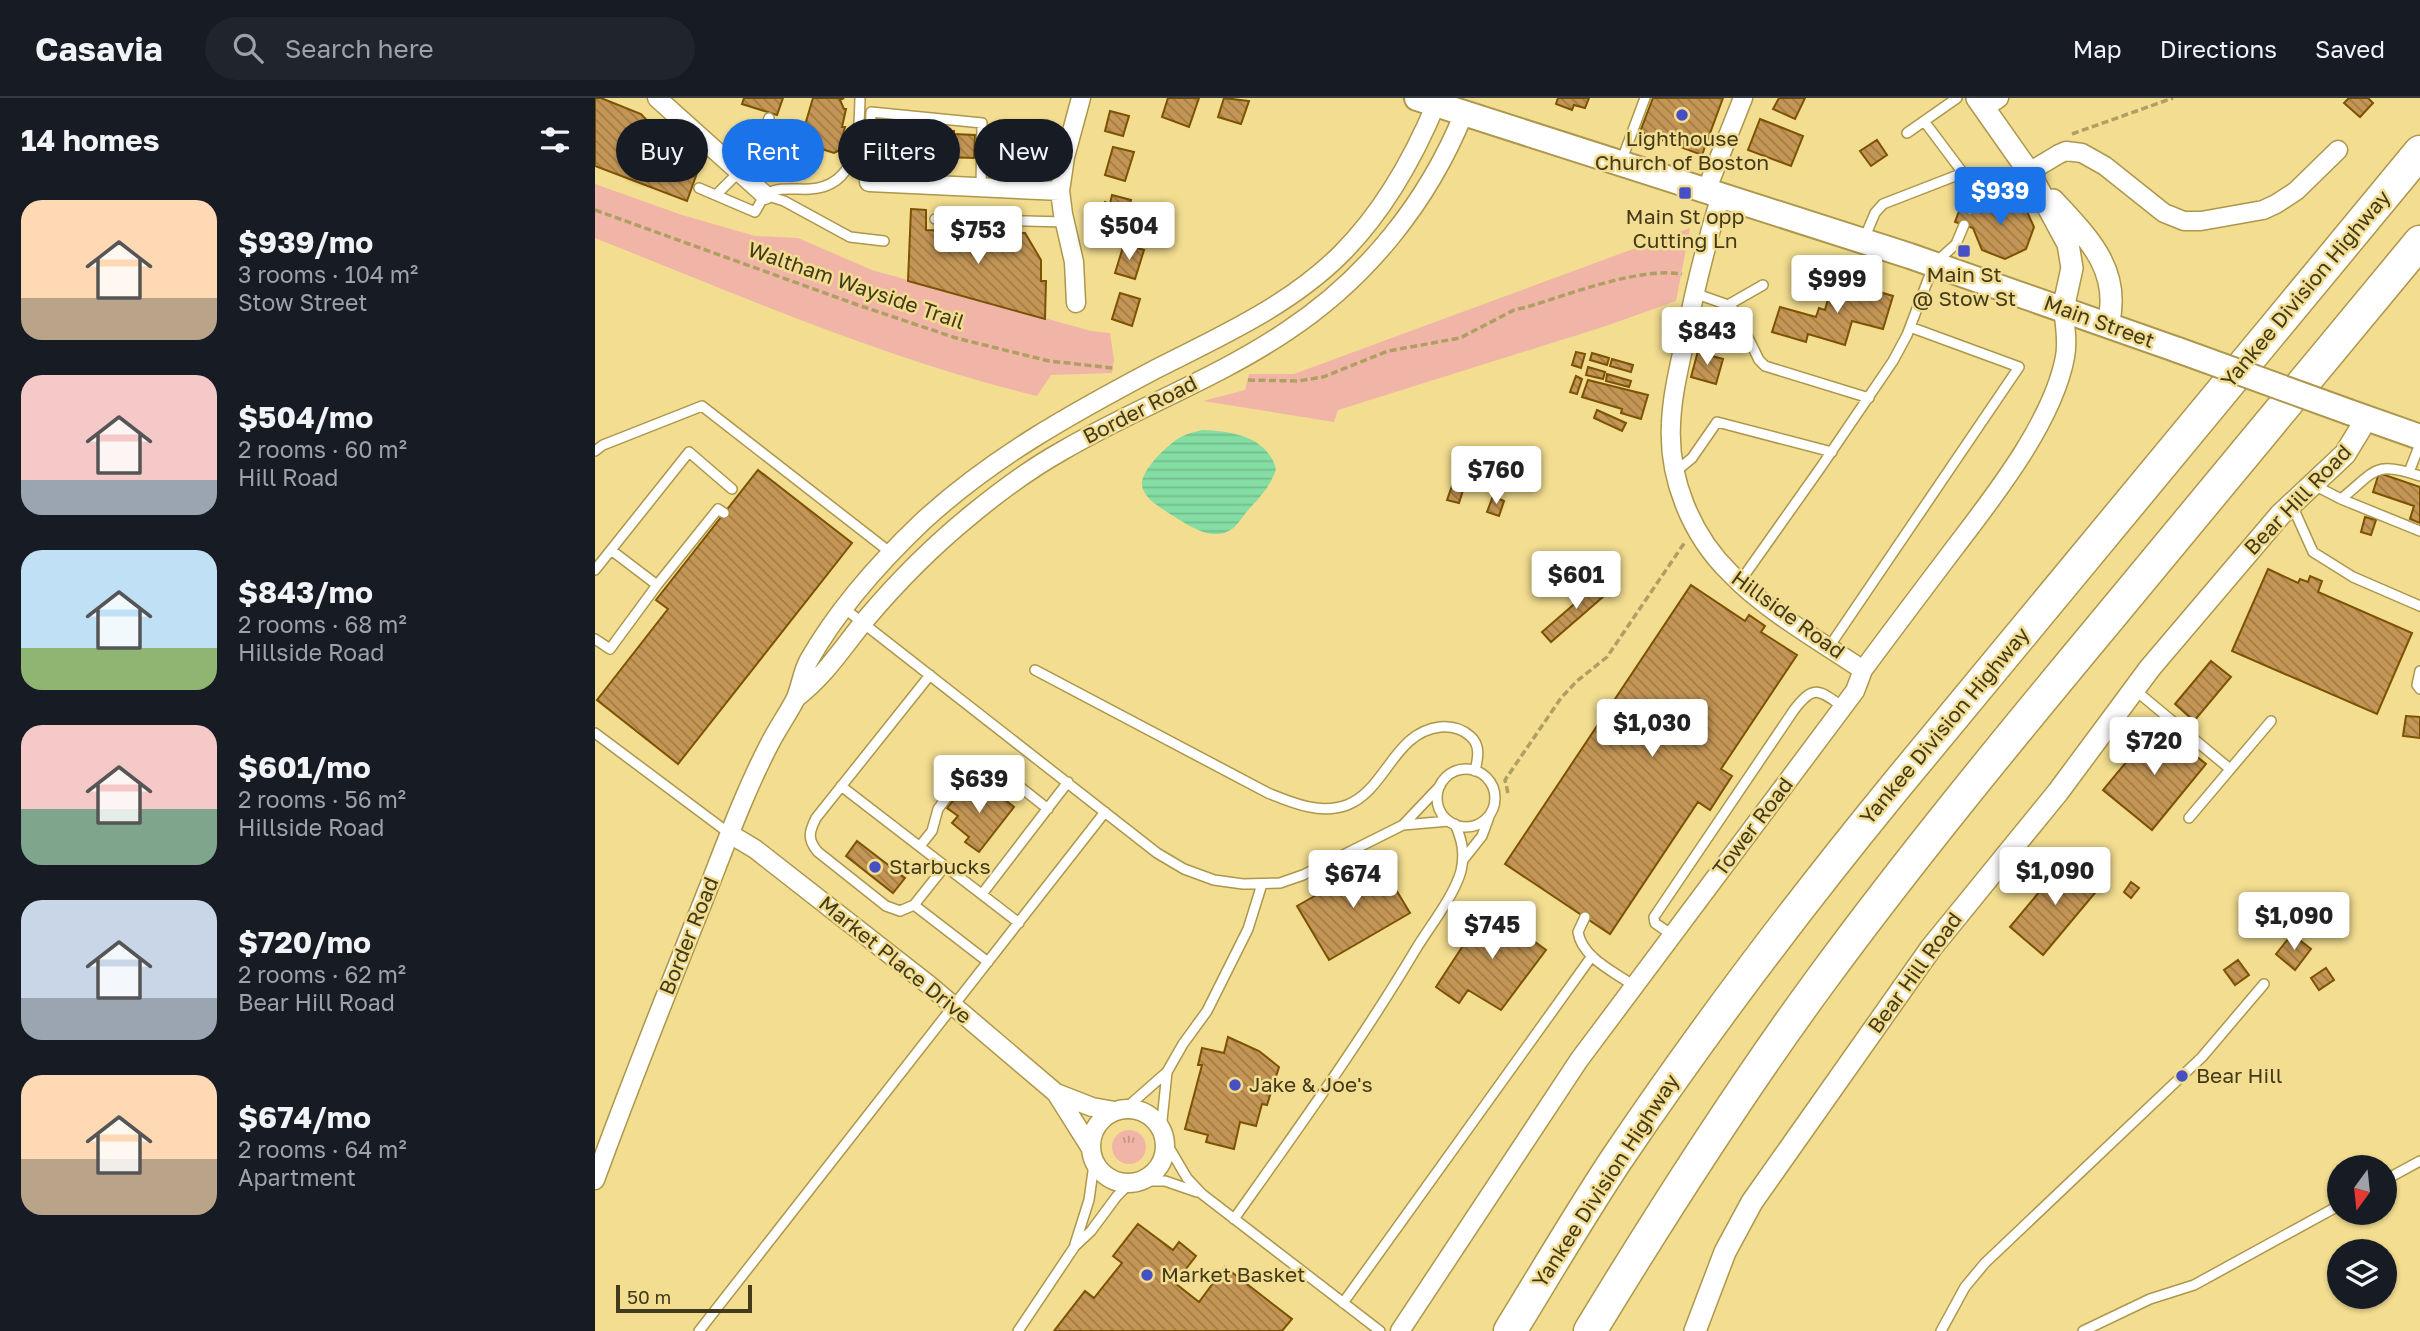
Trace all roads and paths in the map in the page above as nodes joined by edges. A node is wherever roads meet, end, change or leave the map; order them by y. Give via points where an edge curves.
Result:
1 (860, 98) edge
2 (1081, 98) edge
3 (1645, 98) edge
4 (1742, 98) edge
5 (1957, 98) edge
6 (2173, 98) edge
7 (667, 101) edge
8 (1426, 101) edge
9 (1986, 101) edge
10 (1466, 109) junction
11 (871, 119) edge
12 (942, 119) edge
13 (960, 121) edge
14 (1924, 121) junction
15 (1907, 133) dead end
16 (2068, 135) dead end
17 (2337, 150) dead end
18 (2420, 152) edge
19 (722, 156) edge
20 (1621, 163) junction
21 (2029, 172) junction
22 (1963, 173) junction
23 (732, 182) edge
24 (749, 182) edge
25 (870, 182) edge
26 (981, 187) junction
27 (699, 188) dead end
28 (1060, 191) junction
29 (1713, 193) junction
30 (716, 195) junction
31 (765, 195) junction
32 (1970, 209) dead end
33 (595, 210) edge
34 (935, 219) dead end
35 (1065, 222) junction
36 (1964, 225) dead end
37 (884, 241) dead end
38 (1864, 241) junction
39 (2420, 242) edge
40 (1934, 264) junction
41 (1669, 271) dead end
42 (1763, 285) dead end
43 (1694, 293) junction
44 (1076, 303) dead end
45 (1728, 305) junction
46 (2063, 309) junction
47 (2108, 325) junction
48 (1910, 327) junction
49 (1113, 368) dead end
50 (1248, 380) dead end
51 (1869, 398) junction
52 (2358, 415) junction
53 (2420, 437) edge
54 (2420, 444) edge
55 (595, 451) edge
56 (1832, 452) junction
57 (1675, 472) junction
58 (2409, 472) junction
59 (2420, 476) edge
60 (2312, 485) junction
61 (731, 489) dead end
62 (2341, 499) junction
63 (2291, 503) junction
64 (724, 513) dead end
65 (2420, 531) edge
66 (1687, 539) dead end
67 (611, 550) junction
68 (891, 553) junction
69 (595, 569) edge
70 (1739, 583) junction
71 (657, 585) junction
72 (2420, 606) edge
73 (845, 608) junction
74 (863, 622) junction
75 (595, 639) edge
76 (1829, 647) junction
77 (1035, 670) dead end
78 (1863, 670) junction
79 (2420, 671) edge
80 (930, 675) junction
81 (2134, 688) junction
82 (2420, 689) edge
83 (796, 698) junction
84 (1843, 707) junction
85 (2271, 721) dead end
86 (595, 733) edge
87 (2230, 769) junction
88 (1475, 771) junction
89 (1068, 782) junction
90 (841, 786) junction
91 (1440, 786) junction
92 (1508, 793) dead end
93 (1048, 809) junction
94 (1105, 812) junction
95 (1490, 814) junction
96 (2189, 818) dead end
97 (1452, 823) junction
98 (1403, 825) junction
99 (730, 834) junction
100 (920, 846) junction
101 (1463, 860) junction
102 (945, 866) junction
103 (1262, 884) junction
104 (982, 894) junction
105 (914, 905) junction
106 (1585, 917) dead end
107 (1019, 923) junction
108 (1672, 935) junction
109 (1592, 956) junction
110 (988, 962) junction
111 (2264, 984) dead end
112 (1634, 986) junction
113 (954, 1006) junction
114 (1167, 1072) junction
115 (1056, 1093) junction
116 (1120, 1110) junction
117 (1163, 1134) junction
118 (1092, 1156) junction
119 (2420, 1161) edge
120 (2397, 1173) edge
121 (595, 1180) edge
122 (1136, 1182) junction
123 (1202, 1194) junction
124 (2327, 1212) edge
125 (1234, 1219) junction
126 (1075, 1246) junction
127 (1343, 1303) junction
128 (698, 1331) edge
129 (1018, 1331) edge
130 (1380, 1331) edge
131 (1400, 1331) edge
132 (1510, 1331) edge
133 (1590, 1331) edge
134 (1695, 1331) edge
135 (1941, 1331) edge
136 (2083, 1331) edge

1 - 31 lane via 859,140 843,171 824,187
2 - 28 street
3 - 20 lane
4 - 29 street, Hillside Road
5 - 14 lane
6 - 16 path
7 - 19 street
8 - 10 main road, Main Street
8 - 68 street, Border Road via 1416,150 1380,207 1339,256 1313,278 1252,319 1034,436 974,477
9 - 21 street
10 - 20 main road, Main Street
10 - 74 street, Border Road via 1447,153 1411,212 1339,292 1285,333 1036,467 941,540
11 - 12 lane via 871,112
13 - 26 lane via 982,123
14 - 15 lane
14 - 22 lane
17 - 21 street via 2296,191 2276,204 2201,221 2164,213 2083,153 2066,151
18 - 132 highway, Yankee Division Highway via 1801,903 1617,1159
20 - 29 main road, Main Street
21 - 46 street via 2071,254
21 - 47 street via 2100,258 2112,291
22 - 32 lane via 1974,192
22 - 38 lane via 1883,204
23 - 30 lane
24 - 31 street
25 - 26 street
26 - 28 street
27 - 30 lane
28 - 35 street
29 - 38 main road, Main Street
29 - 43 street, Hillside Road
30 - 31 lane via 755,212
31 - 37 lane via 850,237
33 - 49 path, Waltham Wayside Trail via 956,338 1049,361
34 - 35 lane
35 - 44 street via 1074,262
36 - 40 lane via 1953,247
38 - 40 main road, Main Street
39 - 133 highway via 1876,906 1708,1143
40 - 46 main road, Main Street
40 - 48 lane
41 - 50 path via 1646,273 1514,310 1459,338 1388,351 1323,377
42 - 45 lane
43 - 45 lane
43 - 57 street, Hillside Road via 1672,407
45 - 51 lane via 1765,366
46 - 47 main road, Main Street
46 - 78 street, Tower Road via 2062,370 2029,442 1993,498
47 - 52 main road, Main Street, bridge
48 - 51 lane
48 - 76 lane via 2019,367
51 - 56 lane
52 - 53 main road, Main Street
52 - 60 street, Bear Hill Road via 2345,454
54 - 58 lane
55 - 68 lane via 702,406
56 - 57 lane via 1717,422 1692,458
56 - 70 lane
57 - 70 street, Hillside Road via 1698,533
58 - 59 lane
58 - 62 lane via 2379,469
60 - 62 lane
60 - 63 street, Bear Hill Road
61 - 67 lane via 689,452
62 - 65 lane
63 - 72 lane via 2313,552 2353,577
63 - 81 street, Bear Hill Road
64 - 71 lane via 718,509
66 - 92 path via 1607,657 1561,698 1506,780
67 - 69 lane
67 - 71 lane
68 - 73 street, Border Road
70 - 76 street, Hillside Road
71 - 75 lane via 610,649
73 - 74 lane
73 - 83 street, Border Road via 810,658
74 - 80 lane
74 - 83 street, Border Road via 821,677
76 - 78 street, Hillside Road
77 - 88 lane via 1268,793 1308,807 1349,804 1369,788 1404,745 1425,730 1457,728 1473,738 1478,752
78 - 84 street, Tower Road via 1860,684
79 - 82 lane
80 - 89 lane
80 - 90 lane
81 - 87 lane
81 - 134 street, Bear Hill Road via 2058,792 1931,948 1766,1180 1729,1243
83 - 99 street, Border Road via 767,748
84 - 108 street, Tower Road
84 - 108 lane via 1816,691 1802,700 1656,914 1655,923
85 - 87 lane
86 - 99 lane
87 - 96 lane
88 - 91 lane via 1455,772
88 - 95 lane via 1493,787 1495,802
89 - 93 lane
89 - 94 lane
90 - 100 lane
90 - 105 lane via 816,818 810,843 886,906 900,911
91 - 97 lane via 1440,809
91 - 98 lane
93 - 100 lane via 1000,772 974,766 938,808 932,831
93 - 104 lane
94 - 103 lane via 1184,869 1214,880
94 - 107 lane
95 - 97 lane via 1474,826
95 - 101 lane via 1482,836
97 - 98 lane
97 - 101 lane via 1463,842
98 - 103 lane via 1303,875
99 - 113 street, Market Place Drive
99 - 121 street, Border Road
100 - 102 lane
101 - 125 lane via 1455,886 1397,981
102 - 104 lane
102 - 105 lane
103 - 114 lane via 1255,914 1233,963
104 - 107 lane
105 - 110 lane
106 - 109 lane via 1579,937
107 - 110 lane
108 - 112 street, Tower Road
109 - 112 lane
109 - 127 lane
110 - 113 lane
111 - 135 lane via 2202,1057 1985,1263 1965,1287
112 - 131 street, Tower Road via 1538,1118
113 - 115 street, Market Place Drive
113 - 128 lane
114 - 116 lane
114 - 117 lane
115 - 116 street, Market Place Drive via 1092,1107
115 - 118 street, Market Place Drive
116 - 117 street via 1146,1113
116 - 118 street via 1100,1120 1093,1130
117 - 122 street via 1163,1158 1157,1170
117 - 123 lane via 1187,1178
118 - 122 street via 1102,1174 1112,1180
118 - 126 lane via 1089,1200
119 - 120 lane
122 - 123 lane via 1164,1181
122 - 126 lane via 1117,1196
123 - 125 lane
124 - 136 lane via 2194,1285 2150,1299
125 - 127 lane
126 - 129 lane
127 - 130 lane

